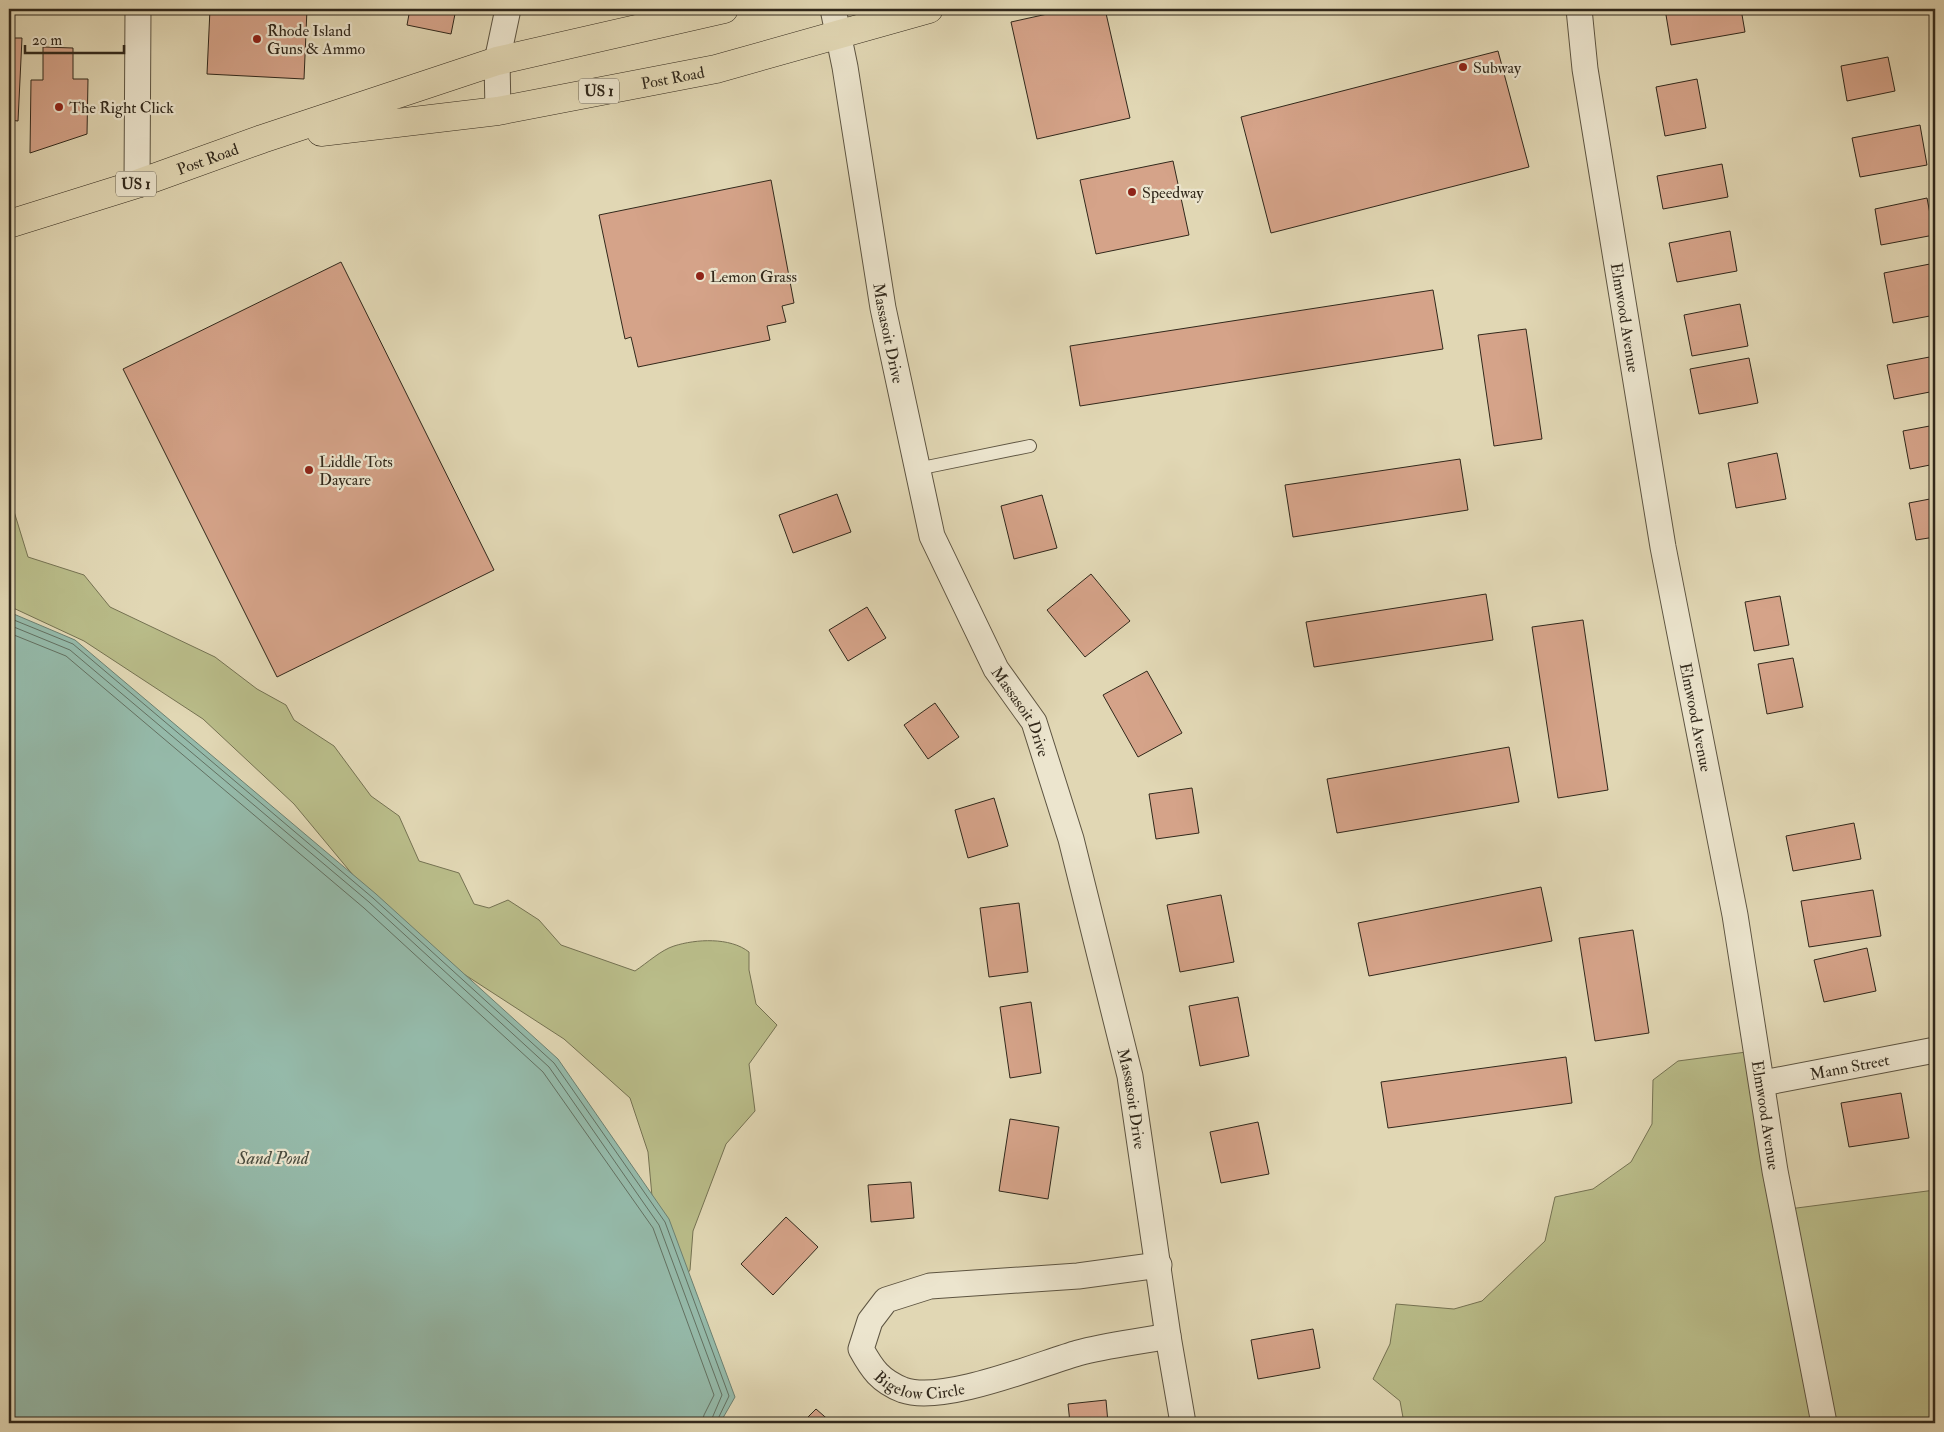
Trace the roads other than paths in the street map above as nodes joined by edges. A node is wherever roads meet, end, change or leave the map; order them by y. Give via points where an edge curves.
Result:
1 (138, 9) edge
2 (508, 9) edge
3 (724, 9) edge
4 (929, 9) edge
5 (1579, 9) edge
6 (836, 21) edge
7 (497, 61) junction
8 (498, 111) junction
9 (262, 139) junction
10 (137, 184) junction
11 (9, 224) edge
12 (1030, 446) dead end
13 (918, 469) junction
14 (1935, 1050) edge
15 (1763, 1083) junction
16 (1159, 1265) junction
17 (1168, 1336) junction
18 (1183, 1423) edge
19 (1824, 1423) edge

1 - 10 street
2 - 7 street
3 - 7 main road, Post Road / US 1
4 - 6 main road, Post Road / US 1
5 - 15 street, Elmwood Avenue via 1586,79 1663,547 1735,915
6 - 8 main road, Post Road / US 1 via 716,69
6 - 13 street, Massasoit Drive via 883,308
7 - 8 street
7 - 9 main road, Post Road / US 1
8 - 9 main road, Post Road / US 1
9 - 10 main road, Post Road / US 1
10 - 11 main road, Post Road / US 1
12 - 13 lane
13 - 16 street, Massasoit Drive via 932,536 996,669 1034,722 1071,839 1130,1076
14 - 15 street, Mann Street
15 - 19 street, Elmwood Avenue via 1775,1171
16 - 17 street, Massasoit Drive
16 - 17 street, Bigelow Circle via 1078,1276 930,1286 886,1300 870,1321 861,1349 874,1373 904,1390 941,1392 1014,1375 1078,1353
17 - 18 street, Massasoit Drive

